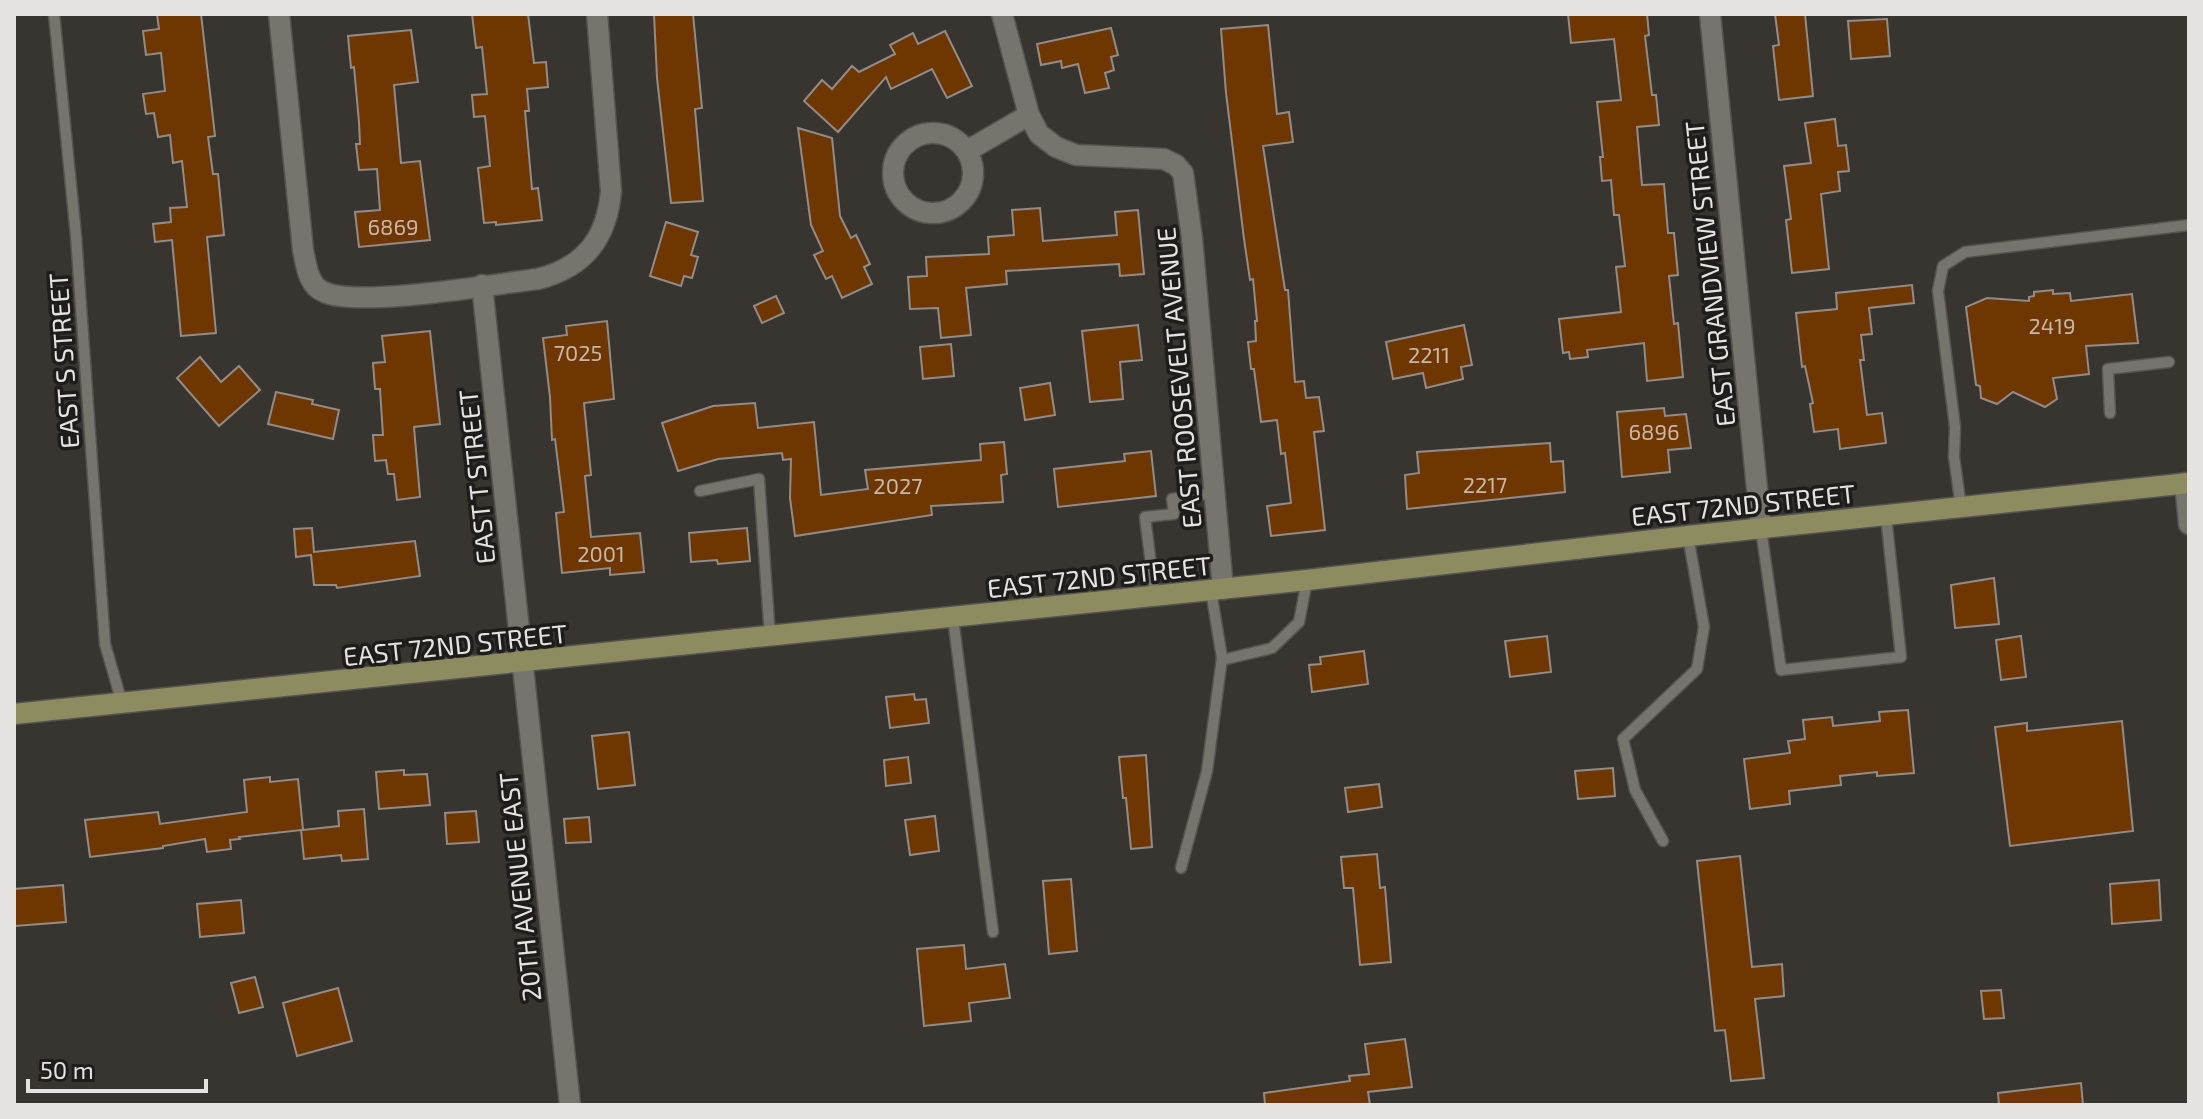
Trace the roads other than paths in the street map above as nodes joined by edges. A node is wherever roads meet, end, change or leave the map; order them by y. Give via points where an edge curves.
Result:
1 (54, 14) edge
2 (279, 14) edge
3 (597, 14) edge
4 (1002, 14) edge
5 (1710, 14) edge
6 (1029, 115) junction
7 (967, 151) junction
8 (2189, 225) edge
9 (482, 285) junction
10 (2169, 362) dead end
11 (2110, 413) dead end
12 (2187, 483) edge
13 (700, 491) dead end
14 (1214, 493) junction
15 (1961, 507) junction
16 (1886, 516) junction
17 (2189, 524) edge
18 (1761, 529) junction
19 (1688, 536) junction
20 (1307, 580) junction
21 (1217, 590) junction
22 (1155, 596) junction
23 (953, 618) junction
24 (770, 637) junction
25 (1222, 660) junction
26 (521, 663) junction
27 (122, 703) junction
28 (14, 714) edge
29 (1663, 841) dead end
30 (1181, 868) dead end
31 (993, 932) dead end
32 (573, 1104) edge

1 - 27 lane, EAST S STREET via 76,236 105,644
2 - 9 street via 303,250 317,288 376,298
3 - 9 street via 611,191 602,233 575,264 557,274
4 - 6 street
5 - 18 street, EAST GRANDVIEW STREET
6 - 7 street
6 - 14 street, EAST ROOSEVELT AVENUE via 1039,134 1076,155 1164,159 1183,173
7 - 7 street via 939,133 906,143 892,174 899,195 927,214 960,204 972,185
8 - 15 lane via 1965,252 1943,266 1938,291
9 - 26 street, EAST T STREET
10 - 11 lane via 2108,369
12 - 15 main road, EAST 72ND STREET
12 - 17 street
13 - 24 lane via 759,479
14 - 21 street, EAST ROOSEVELT AVENUE
14 - 22 lane via 1172,499 1174,514 1145,517
15 - 16 main road, EAST 72ND STREET
16 - 18 main road, EAST 72ND STREET
16 - 18 lane via 1901,657 1781,670
18 - 19 main road, EAST 72ND STREET
19 - 20 main road, EAST 72ND STREET
19 - 29 lane via 1704,627 1697,669 1623,739 1635,790
20 - 21 main road, EAST 72ND STREET
20 - 25 lane via 1299,622 1272,648
21 - 22 main road, EAST 72ND STREET
21 - 25 lane
22 - 23 main road, EAST 72ND STREET
23 - 24 main road, EAST 72ND STREET
23 - 31 lane
24 - 26 main road, EAST 72ND STREET
25 - 30 lane via 1207,771
26 - 27 main road, EAST 72ND STREET
26 - 32 street, 20TH AVENUE EAST
27 - 28 main road, EAST 72ND STREET

